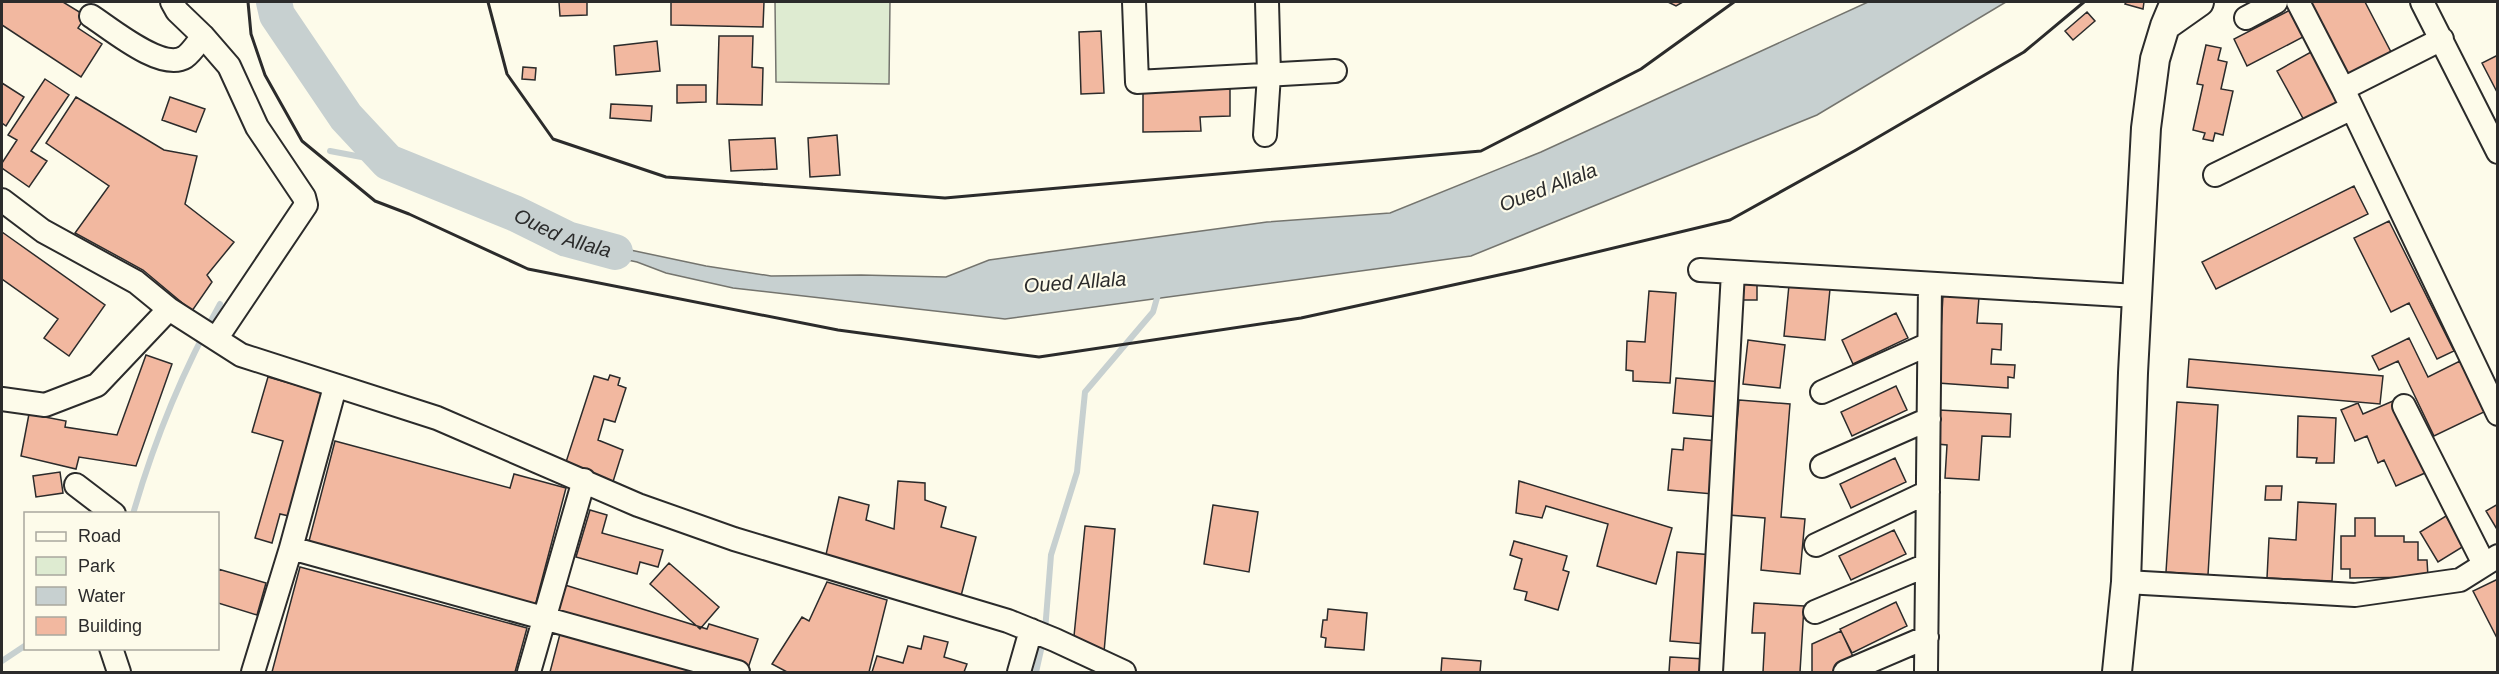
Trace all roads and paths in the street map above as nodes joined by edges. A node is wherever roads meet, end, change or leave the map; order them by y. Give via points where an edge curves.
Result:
1 (172, 2) edge
2 (1134, 2) edge
3 (1267, 2) edge
4 (2199, 2) edge
5 (2276, 2) edge
6 (2298, 2) edge
7 (2422, 2) edge
8 (2170, 14) edge
9 (91, 15) dead end
10 (2246, 18) dead end
11 (203, 36) junction
12 (2442, 39) junction
13 (1335, 71) dead end
14 (1269, 75) junction
15 (2348, 99) junction
16 (1265, 135) dead end
17 (2498, 152) edge
18 (2215, 175) dead end
19 (2, 200) edge
20 (1700, 270) dead end
21 (1733, 272) junction
22 (1930, 285) junction
23 (2137, 296) junction
24 (170, 309) junction
25 (207, 333) junction
26 (1929, 345) junction
27 (335, 387) junction
28 (1822, 392) dead end
29 (2, 399) edge
30 (2404, 406) dead end
31 (2498, 414) edge
32 (1929, 419) junction
33 (1822, 466) dead end
34 (584, 480) junction
35 (76, 485) dead end
36 (1928, 492) junction
37 (113, 512) edge
38 (1816, 545) dead end
39 (291, 548) junction
40 (2491, 560) edge
41 (1927, 566) junction
42 (2126, 582) junction
43 (1815, 612) dead end
44 (545, 617) junction
45 (1041, 634) junction
46 (1927, 637) junction
47 (112, 650) edge
48 (119, 672) edge
49 (253, 672) edge
50 (529, 672) edge
51 (738, 672) edge
52 (1019, 672) edge
53 (1124, 672) edge
54 (1711, 672) edge
55 (1845, 672) edge
56 (1926, 672) edge
57 (2117, 672) edge

1 - 11 street
2 - 14 street via 1137,82
3 - 14 street
4 - 8 main road
5 - 10 street
6 - 15 street
7 - 12 street
8 - 23 main road via 2149,92
9 - 11 street via 155,57 171,61 184,57
11 - 25 street via 229,66 257,127 304,197 306,206
12 - 15 street
12 - 17 street
13 - 14 street
14 - 16 street
15 - 18 street
15 - 31 street
19 - 24 street via 42,231 136,282
20 - 21 street
21 - 22 street
21 - 54 street
22 - 23 street
22 - 26 street
23 - 42 main road
24 - 25 street
24 - 29 street via 97,385 45,405
25 - 27 street via 241,355
26 - 28 street
26 - 32 street
27 - 34 street via 437,418
27 - 39 street
30 - 40 street
32 - 33 street
32 - 36 street
34 - 44 street
34 - 45 street via 638,505 734,539
35 - 37 street
36 - 38 street
36 - 41 street
39 - 44 street
39 - 49 street
40 - 42 street via 2460,580 2355,595
41 - 43 street
41 - 46 street
42 - 57 main road
44 - 50 street
44 - 51 street
45 - 52 street
45 - 53 street
46 - 55 street
46 - 56 street
47 - 48 street

